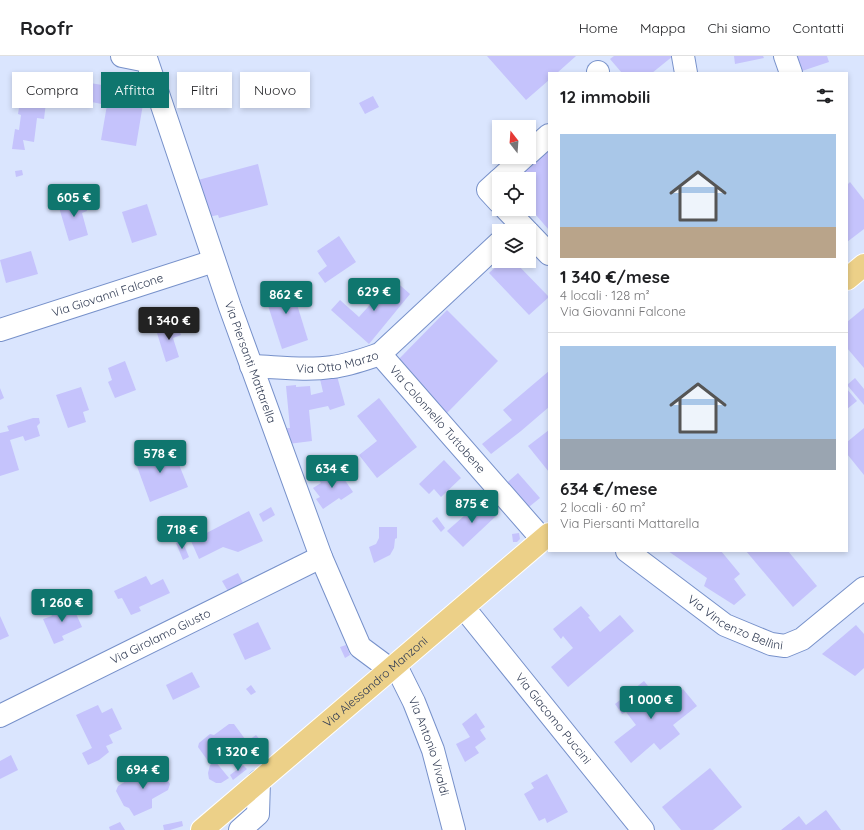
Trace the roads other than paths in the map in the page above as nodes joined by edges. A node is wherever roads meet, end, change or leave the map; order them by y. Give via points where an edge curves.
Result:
1 (122, 56) edge
2 (785, 56) edge
3 (791, 72) edge
4 (548, 136) edge
5 (536, 147) edge
6 (517, 164) edge
7 (510, 172) edge
8 (536, 241) edge
9 (492, 250) edge
10 (548, 253) edge
11 (214, 261) junction
12 (864, 265) edge
13 (848, 278) edge
14 (0, 330) edge
15 (380, 354) junction
16 (251, 366) junction
17 (546, 537) edge
18 (628, 552) edge
19 (321, 557) junction
20 (864, 588) edge
21 (464, 608) junction
22 (393, 668) junction
23 (0, 716) edge
24 (259, 781) junction
25 (202, 830) edge
26 (240, 830) edge
27 (454, 830) edge
28 (643, 830) edge

1 - 11 street, Via Piersanti Mattarella via 147,61
2 - 3 street
4 - 5 street
6 - 7 street
8 - 10 street
9 - 15 street, Via Otto Marzo
11 - 14 street, Via Giovanni Falcone
11 - 16 street, Via Piersanti Mattarella
12 - 13 main road
15 - 16 street, Via Otto Marzo via 331,367
15 - 17 street, Via Colonnello Tuttobene
16 - 19 street, Via Piersanti Mattarella
17 - 21 main road, Via Alessandro Manzoni
18 - 20 street, Via Vincenzo Bellini via 725,625 771,644 785,646 802,640
19 - 22 street, Via Piersanti Mattarella via 360,647
19 - 23 street, Via Girolamo Giusto
21 - 22 main road, Via Alessandro Manzoni
21 - 28 street, Via Giacomo Puccini
22 - 24 main road, Via Alessandro Manzoni
22 - 27 street, Via Antonio Vivaldi via 414,702 433,750
24 - 25 main road, Via Alessandro Manzoni
24 - 26 street via 258,814

